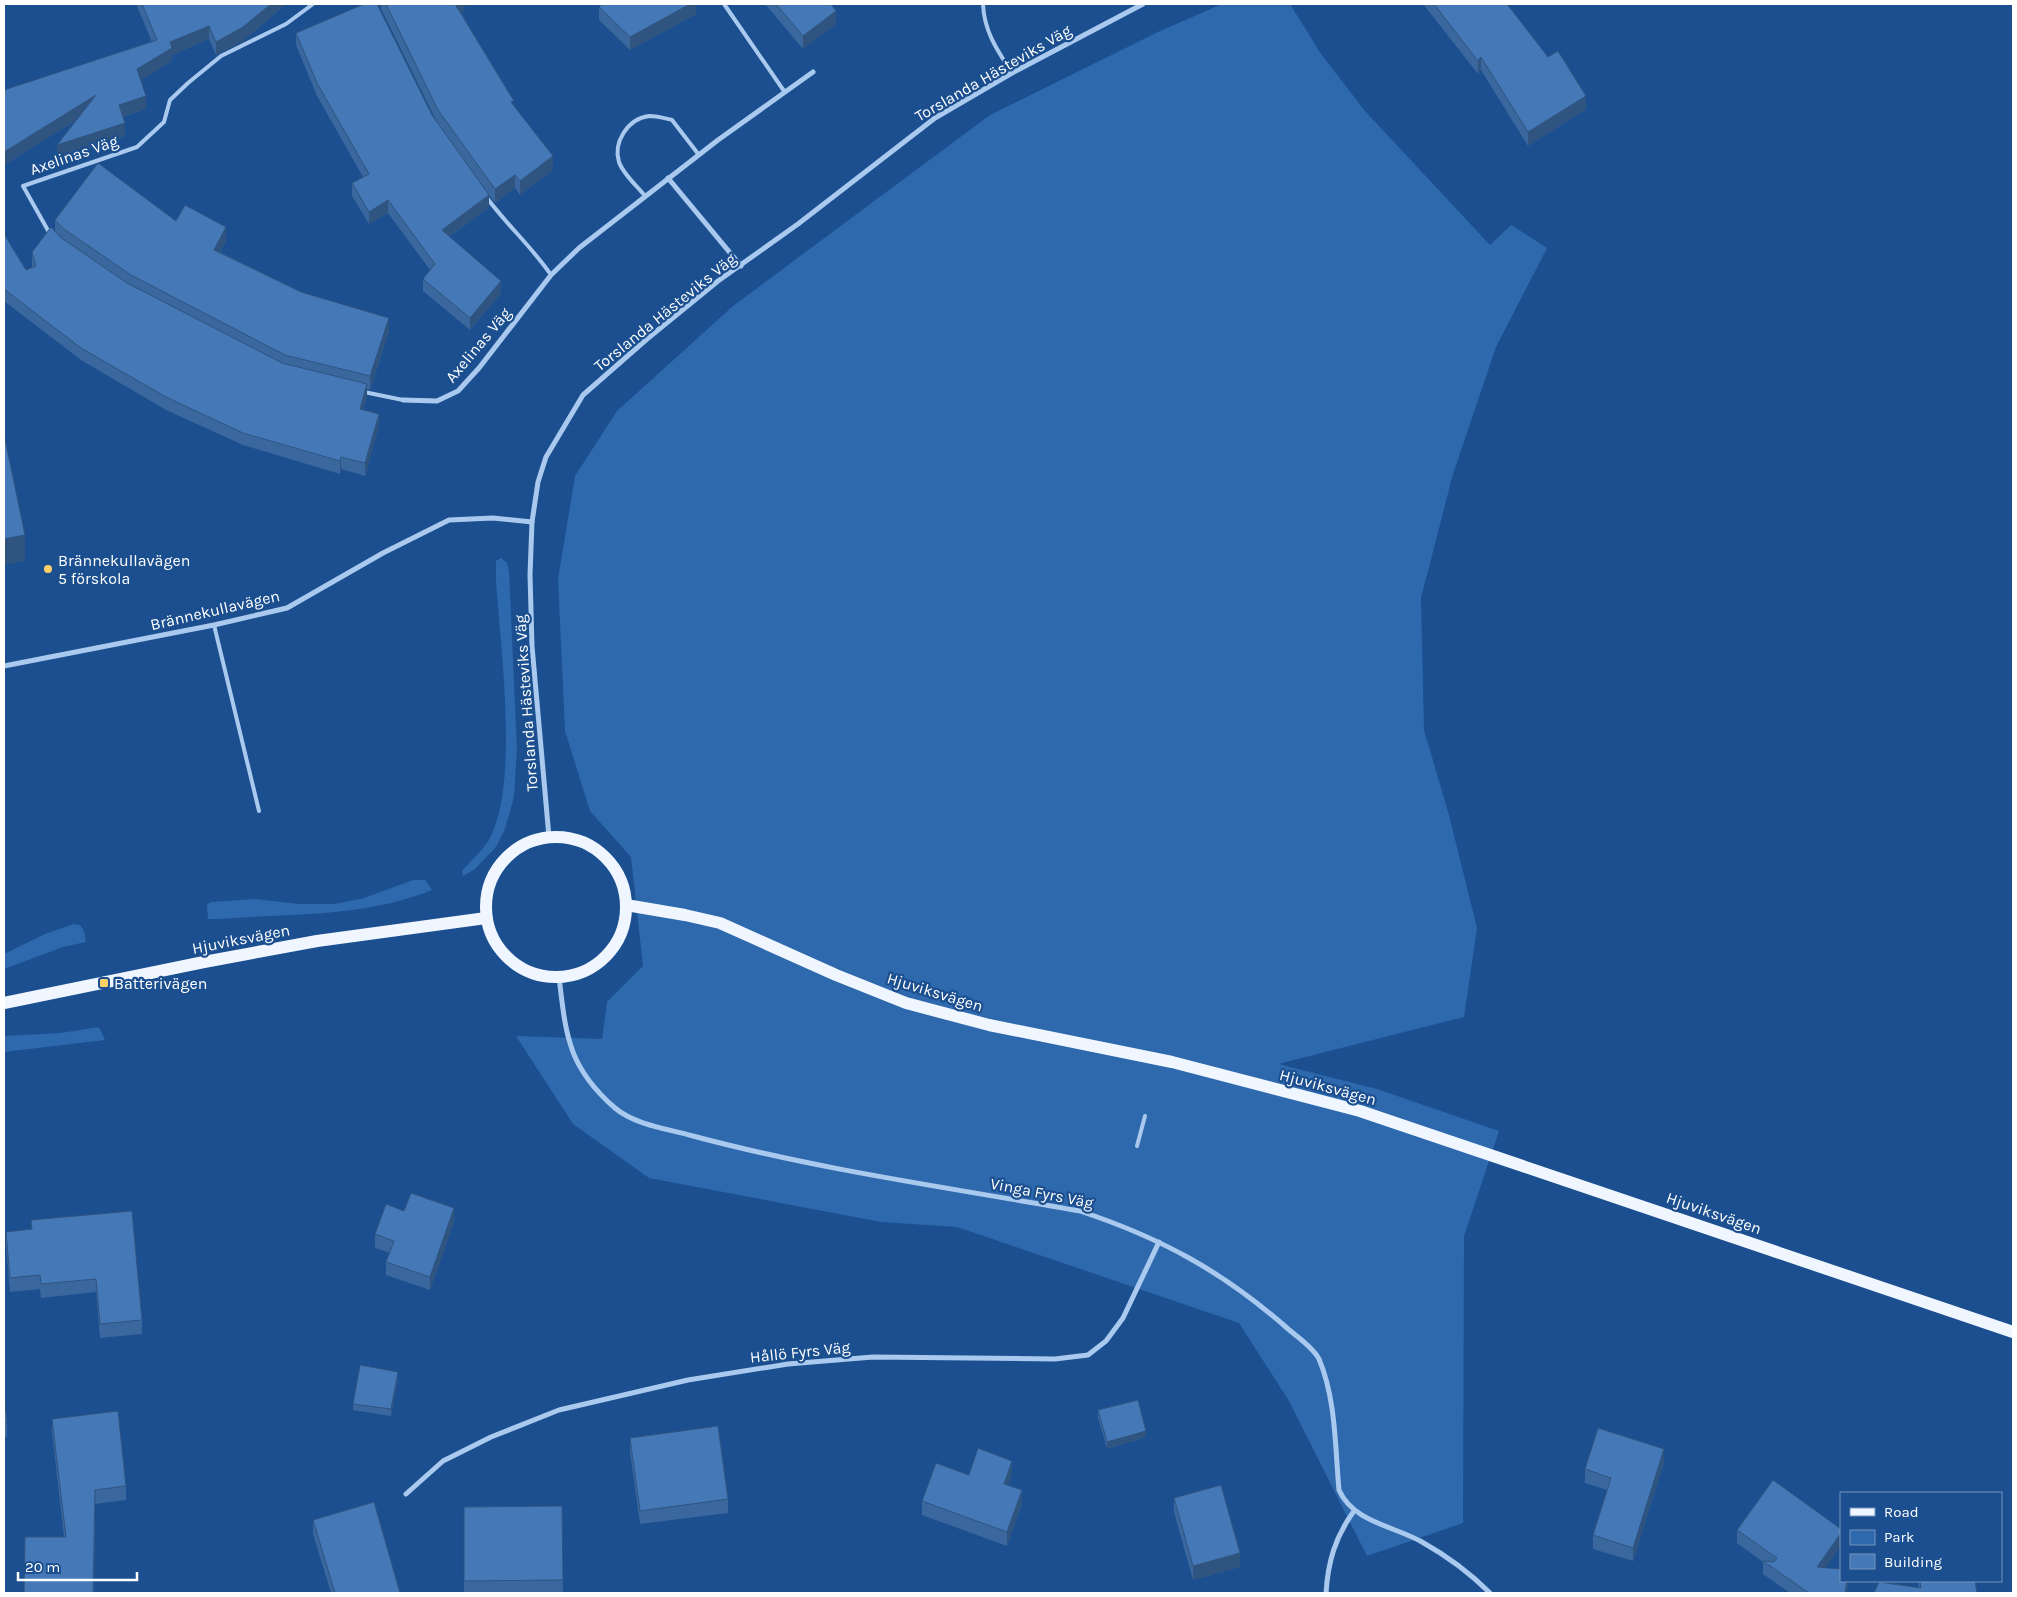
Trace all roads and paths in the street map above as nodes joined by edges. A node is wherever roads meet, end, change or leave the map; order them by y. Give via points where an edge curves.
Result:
1 (314, 4) edge
2 (724, 4) edge
3 (983, 4) edge
4 (1144, 4) edge
5 (813, 72) dead end
6 (1012, 73) junction
7 (784, 91) junction
8 (699, 155) junction
9 (668, 178) junction
10 (485, 195) edge
11 (645, 196) junction
12 (56, 241) edge
13 (741, 266) junction
14 (551, 275) junction
15 (356, 390) edge
16 (403, 400) joint
17 (532, 522) junction
18 (214, 625) junction
19 (4, 666) edge
20 (259, 811) dead end
21 (550, 837) junction
22 (626, 906) junction
23 (486, 918) junction
24 (559, 977) junction
25 (4, 1003) edge
26 (1145, 1116) dead end
27 (1136, 1146) dead end
28 (1159, 1242) junction
29 (2013, 1332) edge
30 (406, 1494) dead end
31 (1354, 1511) junction
32 (1326, 1593) edge
33 (1490, 1593) edge

1 - 12 lane, Axelinas Väg via 286,24 221,56 170,100 164,122 137,147 23,186
2 - 7 lane
3 - 6 lane via 984,20 992,43
4 - 6 street, Torslanda Hästeviks Väg
5 - 7 street, Axelinas Väg
6 - 13 street, Torslanda Hästeviks Väg via 936,118
7 - 8 street, Axelinas Väg
8 - 9 street, Axelinas Väg
8 - 11 lane via 672,120 646,116 630,126 619,138 616,151 620,165
9 - 11 street, Axelinas Väg
9 - 13 street
10 - 14 lane
11 - 14 street, Axelinas Väg via 579,248
13 - 17 street, Torslanda Hästeviks Väg via 718,281 583,395 546,457 538,482
14 - 16 street, Axelinas Väg via 458,391 437,401
15 - 16 lane, Axelinas Väg
17 - 18 street, Brännekullavägen via 493,518 449,520 287,608
17 - 21 street, Torslanda Hästeviks Väg via 532,646
18 - 19 street, Brännekullavägen
18 - 20 lane
21 - 22 main road via 578,840 603,855 620,878
21 - 23 main road via 517,848 500,864 487,895
22 - 24 main road via 623,929 612,951 594,967
22 - 29 main road, Hjuviksvägen via 720,923 906,1003 989,1026 1172,1062 1360,1111
23 - 24 main road via 495,942 511,962 534,974
23 - 25 main road, Hjuviksvägen via 307,943
24 - 28 street, Vinga Fyrs Väg via 567,1040 580,1066 592,1086 617,1110 640,1121 759,1153 1080,1211
26 - 27 lane
28 - 30 street, Hållö Fyrs Väg via 1123,1318 1106,1340 1088,1355 1055,1359 873,1357 788,1364 688,1380 559,1410 491,1437 443,1460
28 - 31 street, Vinga Fyrs Väg via 1232,1284 1318,1357 1332,1407 1339,1490 1343,1500
31 - 32 street via 1336,1541 1327,1570
31 - 33 street, Vinga Fyrs Väg via 1423,1542 1470,1574

